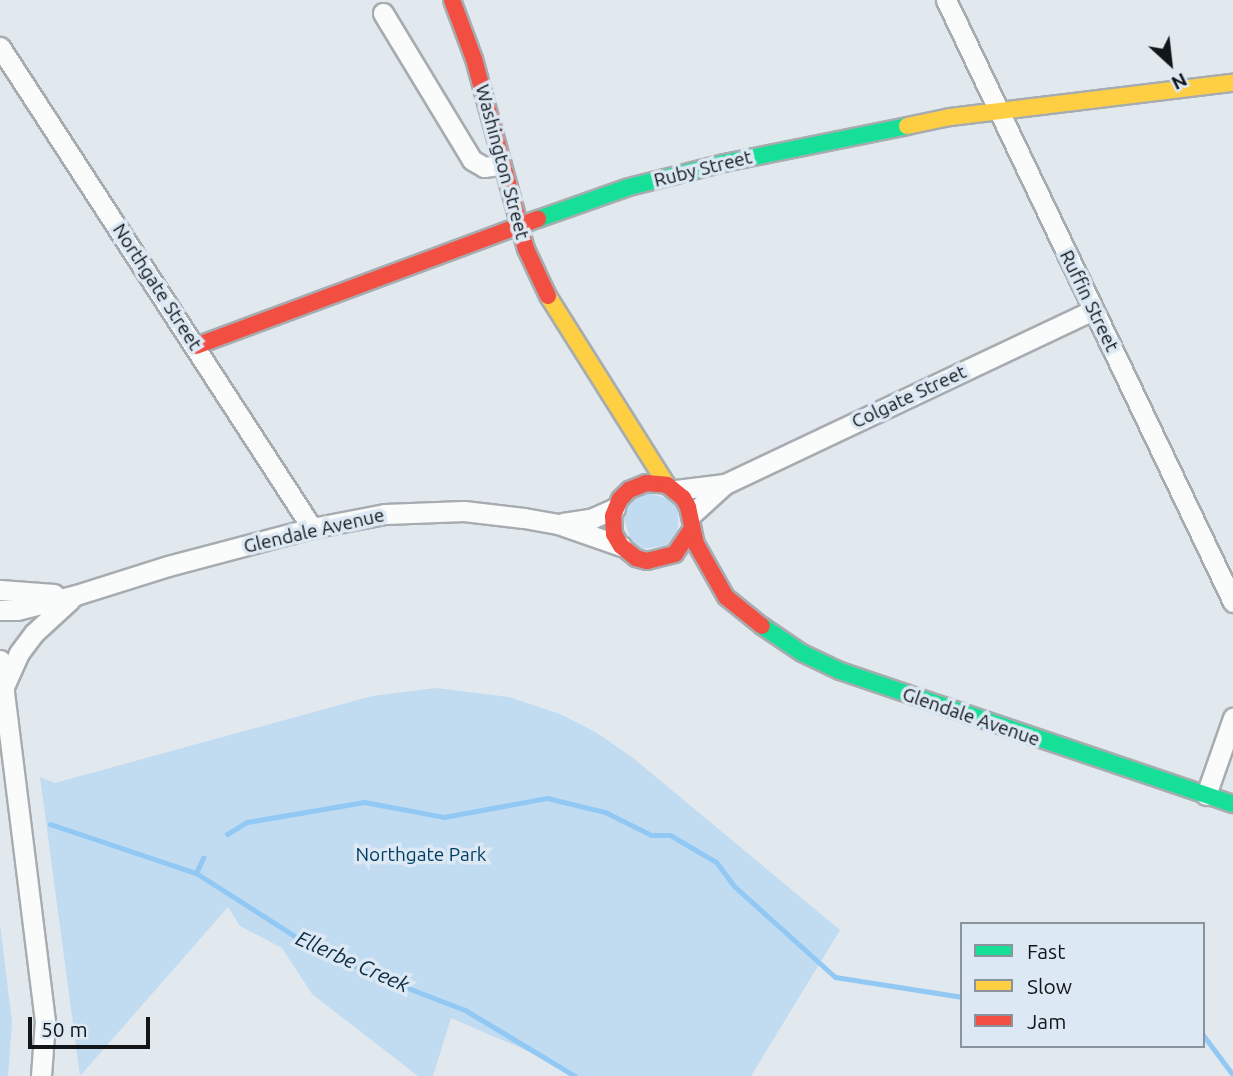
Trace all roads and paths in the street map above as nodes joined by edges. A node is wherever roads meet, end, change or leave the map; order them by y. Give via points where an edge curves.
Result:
1 (452, 0) edge
2 (946, 0) edge
3 (383, 13) dead end
4 (0, 47) edge
5 (1233, 83) edge
6 (998, 111) junction
7 (501, 165) junction
8 (517, 226) junction
9 (1093, 310) junction
10 (196, 346) junction
11 (628, 426) junction
12 (630, 456) dead end
13 (629, 476) dead end
14 (725, 484) junction
15 (671, 488) junction
16 (620, 501) junction
17 (691, 523) junction
18 (558, 524) junction
19 (312, 528) junction
20 (621, 546) junction
21 (697, 579) dead end
22 (0, 590) edge
23 (76, 595) junction
24 (726, 597) junction
25 (1233, 602) edge
26 (0, 610) edge
27 (0, 660) edge
28 (1, 688) edge
29 (1233, 718) edge
30 (1206, 795) junction
31 (1233, 804) edge
32 (41, 1076) edge

1 - 7 street, Washington Street via 477,71
2 - 6 street, Ruffin Street
3 - 7 street via 472,160 484,167
4 - 10 street, Northgate Street
5 - 6 street, Ruby Street
6 - 8 street, Ruby Street via 897,126 724,163 629,187
6 - 9 street, Ruffin Street
7 - 8 street, Washington Street
8 - 10 street, Ruby Street
8 - 11 street, Washington Street via 542,287
9 - 14 street, Colgate Street
9 - 25 street, Ruffin Street
10 - 19 street, Northgate Street
11 - 12 street, Washington Street
11 - 15 street, Washington Street
13 - 16 street
14 - 15 street, Colgate Street
14 - 17 street, Colgate Street
15 - 16 street via 646,483
15 - 17 street via 684,498
16 - 18 street, Glendale Avenue via 593,517
16 - 20 street via 613,525
17 - 20 street via 682,548 668,564 636,558
17 - 24 street, Glendale Avenue via 705,562
18 - 19 street, Glendale Avenue via 464,511 426,511
18 - 20 street, Glendale Avenue
19 - 23 street, Glendale Avenue
21 - 24 street, Glendale Avenue
22 - 23 street, Glendale Avenue
23 - 26 street, Glendale Avenue
23 - 28 street via 34,633
24 - 30 street, Glendale Avenue via 778,638 840,671
27 - 28 street
28 - 32 street via 45,1021
29 - 30 street
30 - 31 street, Glendale Avenue

